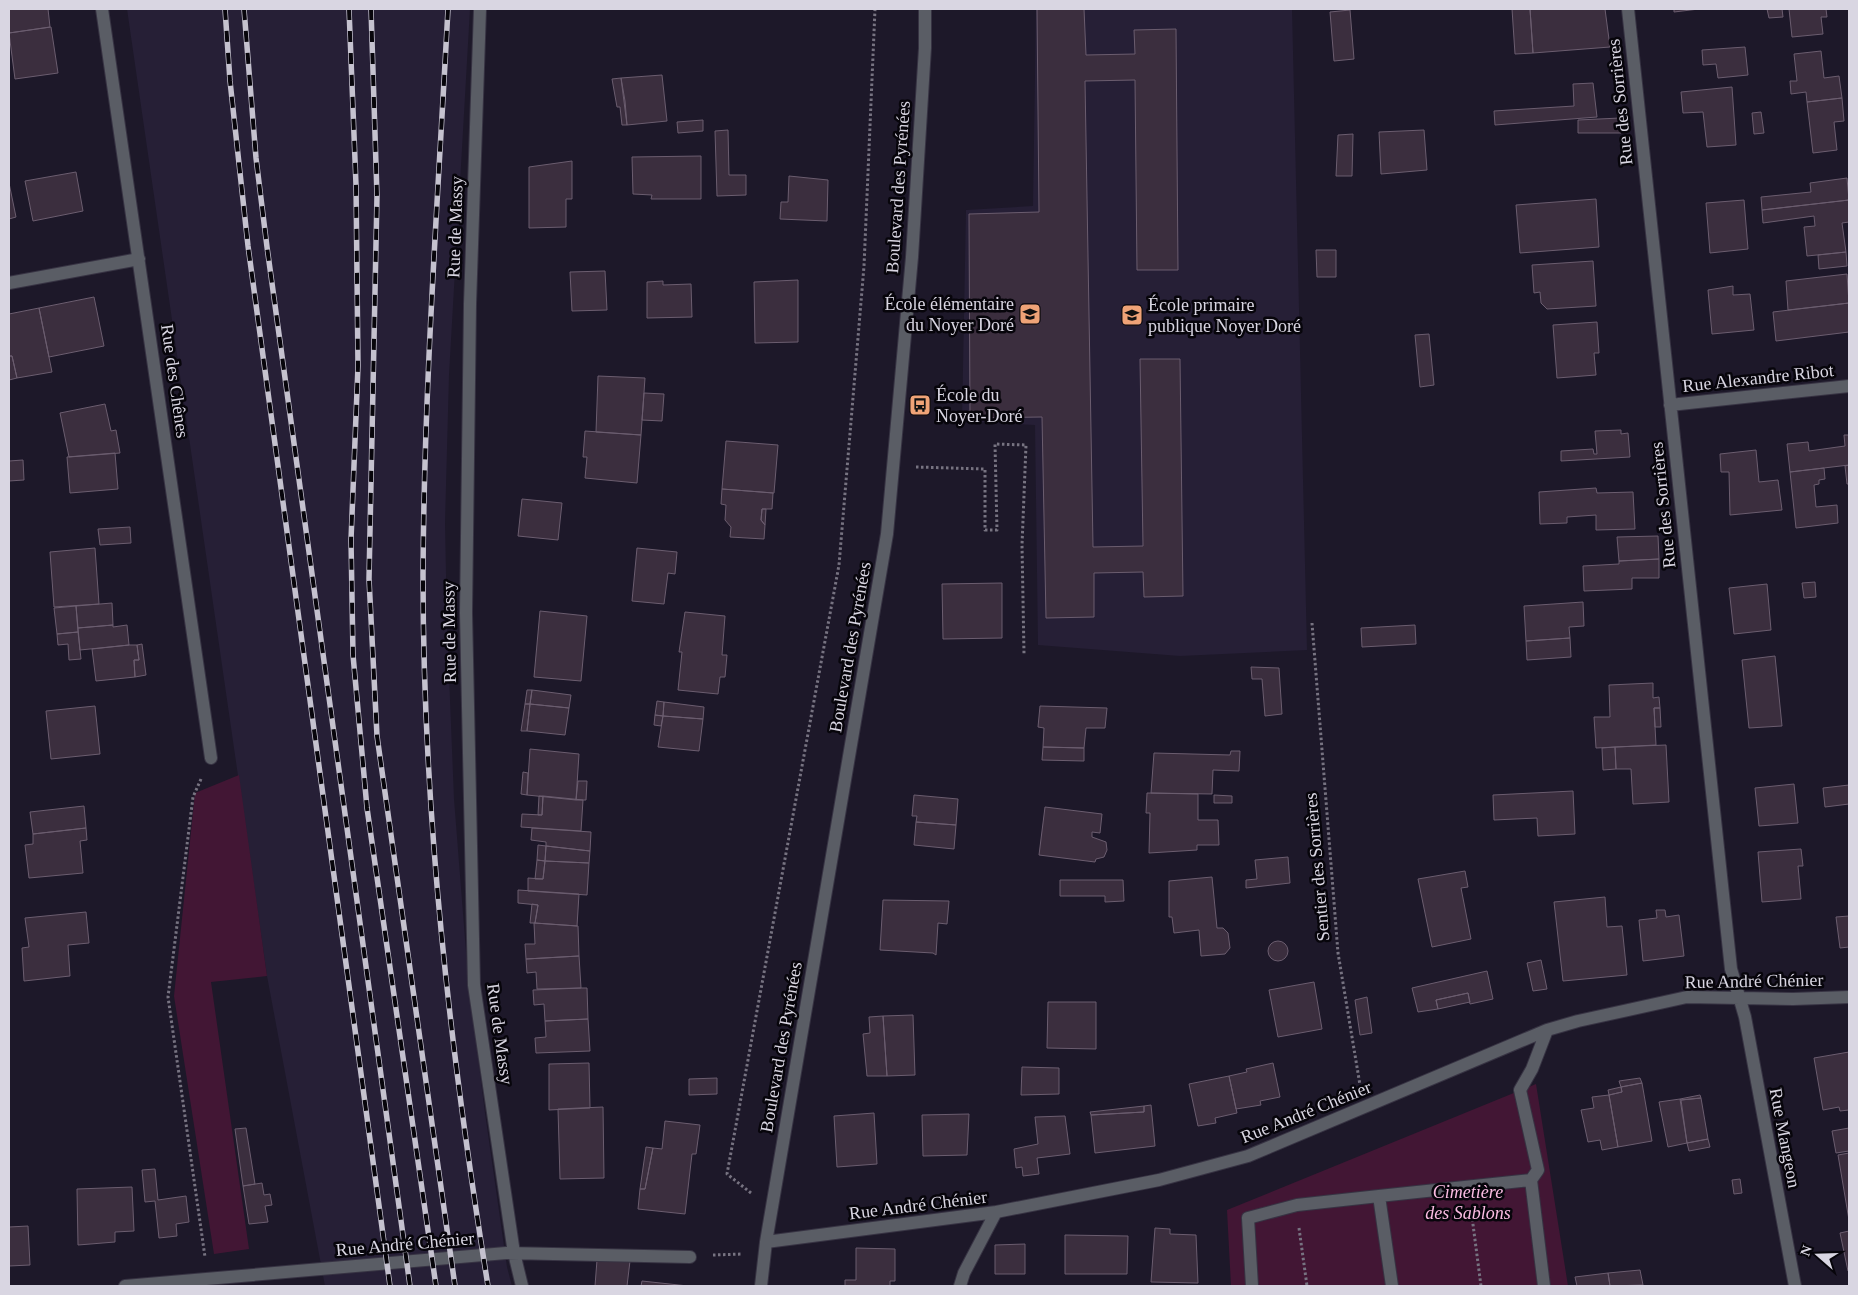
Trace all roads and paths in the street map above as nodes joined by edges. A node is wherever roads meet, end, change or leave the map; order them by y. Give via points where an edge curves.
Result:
1 (102, 9) edge
2 (480, 9) edge
3 (875, 9) edge
4 (925, 9) edge
5 (1628, 9) edge
6 (140, 259) junction
7 (9, 283) edge
8 (1849, 386) edge
9 (1670, 405) junction
10 (893, 466) junction
11 (1312, 623) dead end
12 (1024, 654) dead end
13 (211, 758) joint
14 (1738, 996) junction
15 (1849, 997) edge
16 (1547, 1030) junction
17 (1363, 1108) junction
18 (1531, 1180) junction
19 (1468, 1186) junction
20 (1379, 1196) junction
21 (1297, 1205) junction
22 (772, 1208) junction
23 (996, 1212) junction
24 (766, 1242) junction
25 (514, 1253) junction
26 (690, 1257) dead end
27 (208, 1280) junction
28 (177, 1284) edge
29 (124, 1286) edge
30 (522, 1286) edge
31 (761, 1286) edge
32 (960, 1286) edge
33 (1252, 1286) edge
34 (1307, 1286) edge
35 (1392, 1286) edge
36 (1481, 1286) edge
37 (1544, 1286) edge
38 (1795, 1286) edge

1 - 6 street, Rue des Chênes
2 - 25 street, Rue de Massy via 470,314 466,613 474,985
3 - 22 path via 864,266 839,565 727,1174
4 - 10 street, Boulevard des Pyrénées via 912,257
5 - 9 street, Rue des Sorrières
6 - 7 street
6 - 13 street, Rue des Chênes
8 - 9 street, Rue Alexandre Ribot
9 - 14 street, Rue des Sorrières via 1731,969
10 - 12 path via 985,470 985,530 997,530 995,444 1026,445 1022,545
10 - 22 street, Boulevard des Pyrénées via 887,534
11 - 17 path, Sentier des Sorrières via 1338,953
13 - 27 path via 193,797 168,997
14 - 15 street, Rue André Chénier via 1793,999
14 - 16 street, Rue André Chénier via 1687,996
14 - 38 street, Rue Mangeon via 1745,1017
16 - 17 street, Rue André Chénier
16 - 18 street via 1520,1090 1538,1170
17 - 23 street, Rue André Chénier via 1248,1156 1159,1180
18 - 19 street
18 - 37 street
19 - 20 street
19 - 36 path
20 - 21 street
20 - 35 street
21 - 33 street via 1248,1218
21 - 34 path
22 - 24 street, Boulevard des Pyrénées
23 - 24 street, Rue André Chénier
23 - 32 street
24 - 31 street, Boulevard des Pyrénées
25 - 26 street, Rue André Chénier
25 - 27 street, Rue André Chénier
25 - 30 street, Rue de Massy
27 - 28 street, Rue André Chénier
28 - 29 street, Rue André Chénier

